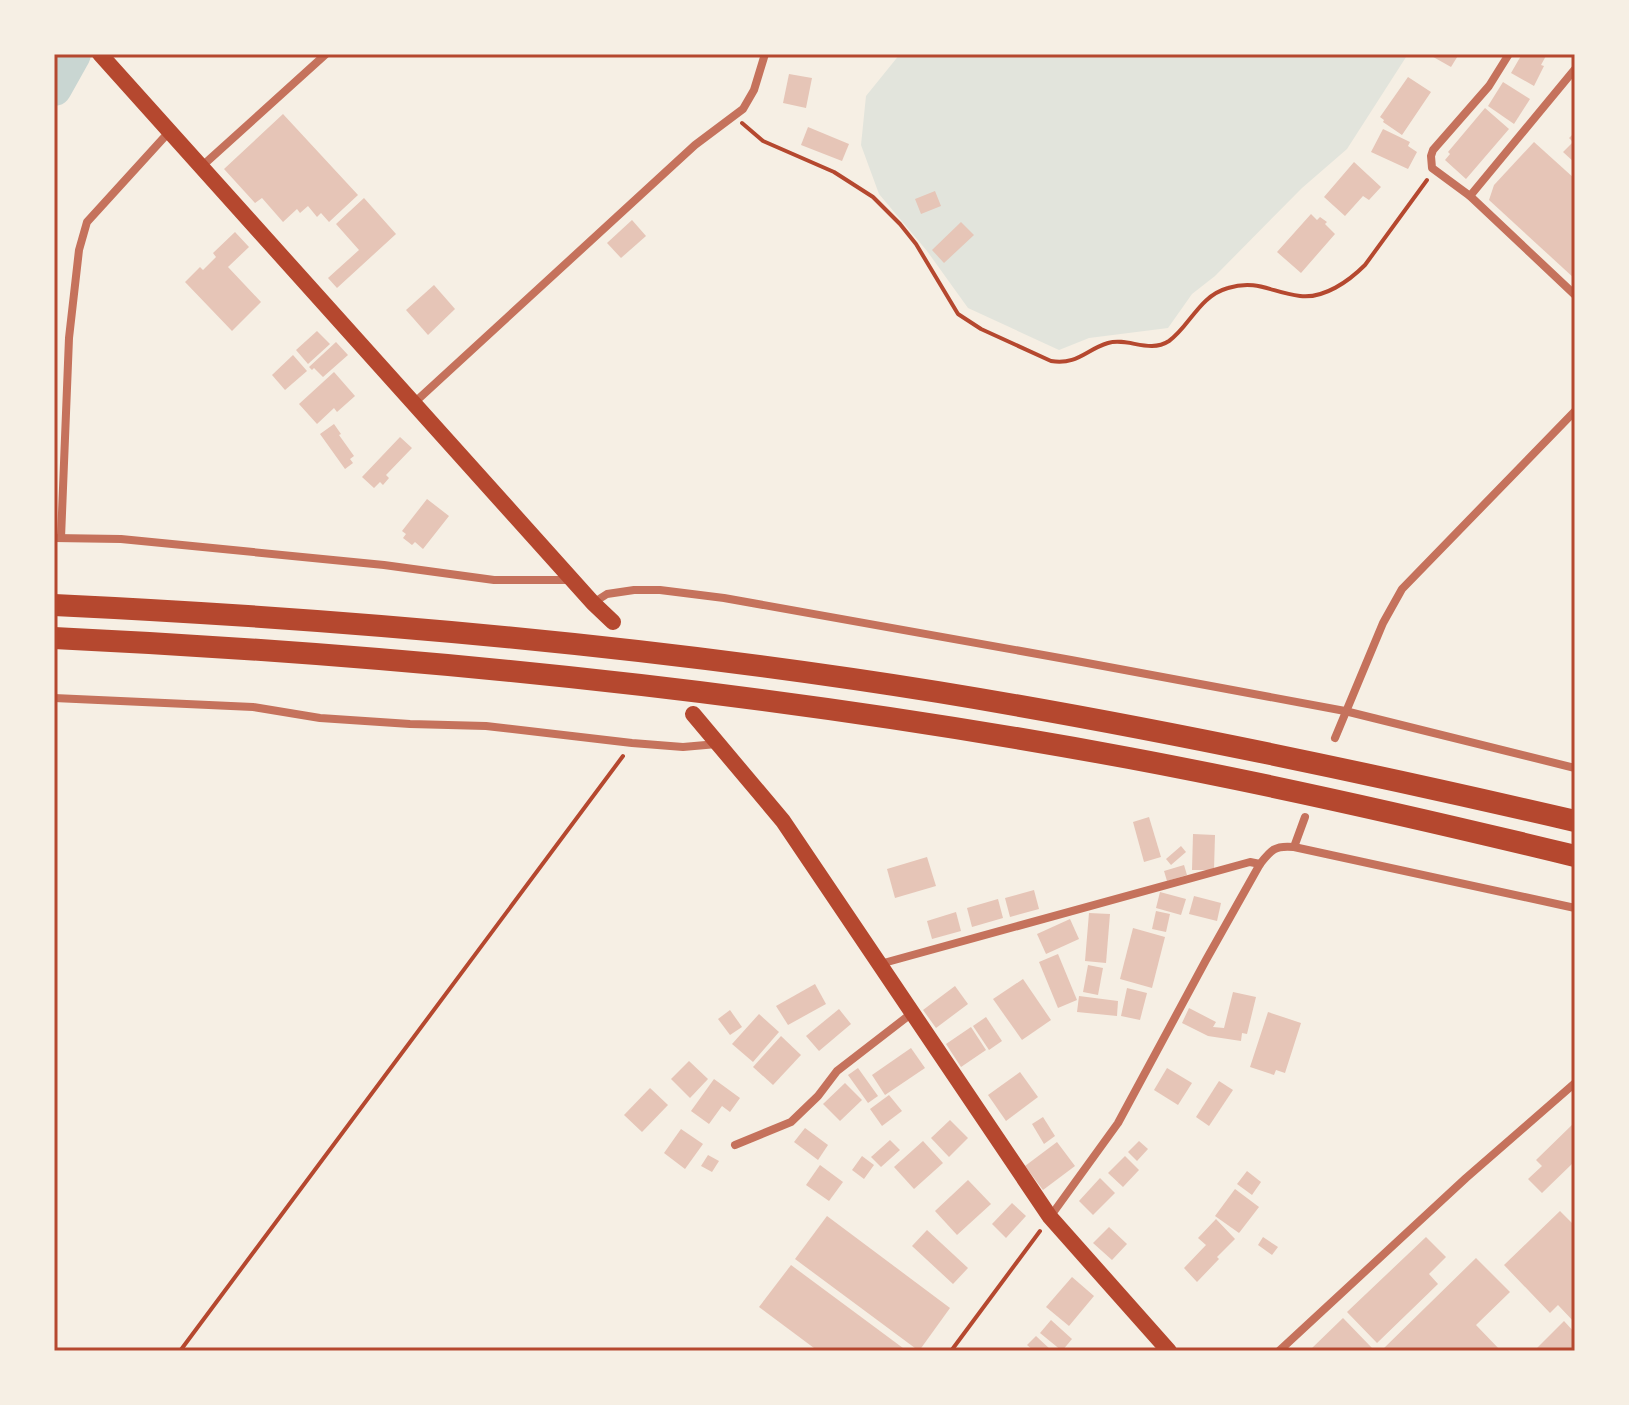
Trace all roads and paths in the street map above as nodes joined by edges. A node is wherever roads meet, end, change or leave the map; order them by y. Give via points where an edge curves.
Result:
1 (326, 54) edge
2 (765, 54) edge
3 (1509, 54) edge
4 (103, 56) edge
5 (1575, 69) edge
6 (735, 116) junction
7 (169, 132) junction
8 (201, 167) junction
9 (1434, 171) junction
10 (1470, 196) junction
11 (1575, 295) edge
12 (414, 403) junction
13 (1575, 411) edge
14 (57, 538) edge
15 (573, 580) junction
16 (593, 603) junction
17 (54, 605) edge
18 (613, 622) dead end
19 (54, 638) edge
20 (54, 698) edge
21 (1345, 711) junction
22 (693, 714) dead end
23 (1335, 738) dead end
24 (632, 743) junction
25 (717, 744) junction
26 (1575, 768) edge
27 (1305, 817) dead end
28 (1575, 821) edge
29 (1294, 847) junction
30 (1575, 856) edge
31 (1260, 864) junction
32 (1575, 908) edge
33 (880, 965) junction
34 (912, 1013) junction
35 (1575, 1083) edge
36 (735, 1145) dead end
37 (1050, 1217) junction
38 (180, 1351) edge
39 (951, 1351) edge
40 (1169, 1351) edge
41 (1279, 1351) edge

1 - 8 street
2 - 6 street via 750,99
3 - 9 street via 1489,86 1433,150
4 - 7 main road
5 - 10 street
6 - 9 path via 763,141 834,172 873,197 916,244 958,314 1045,359 1061,362 1108,343 1162,344 1202,303 1224,289 1254,284 1301,297 1333,288 1365,265
6 - 12 street via 695,145
7 - 8 main road
7 - 14 street via 87,222 79,250
8 - 12 main road
9 - 10 street
10 - 11 street
12 - 15 main road
13 - 21 street via 1402,589
14 - 15 street via 121,539 494,580
15 - 16 main road
16 - 18 main road
16 - 21 street via 607,594 634,590 724,598
17 - 28 highway via 525,638 769,667 1137,727
19 - 30 highway via 379,659 778,702 1143,761 1331,798
20 - 24 street via 253,707 320,718 486,726
21 - 23 street
21 - 26 street
22 - 25 main road
24 - 25 street
24 - 38 path
25 - 33 main road via 783,821
27 - 29 street
29 - 31 street via 1281,846
29 - 32 street
31 - 33 street via 1250,862
31 - 37 street via 1118,1123
33 - 34 main road
34 - 36 street via 837,1071 791,1122
34 - 37 main road
35 - 41 street
37 - 39 path
37 - 40 main road

